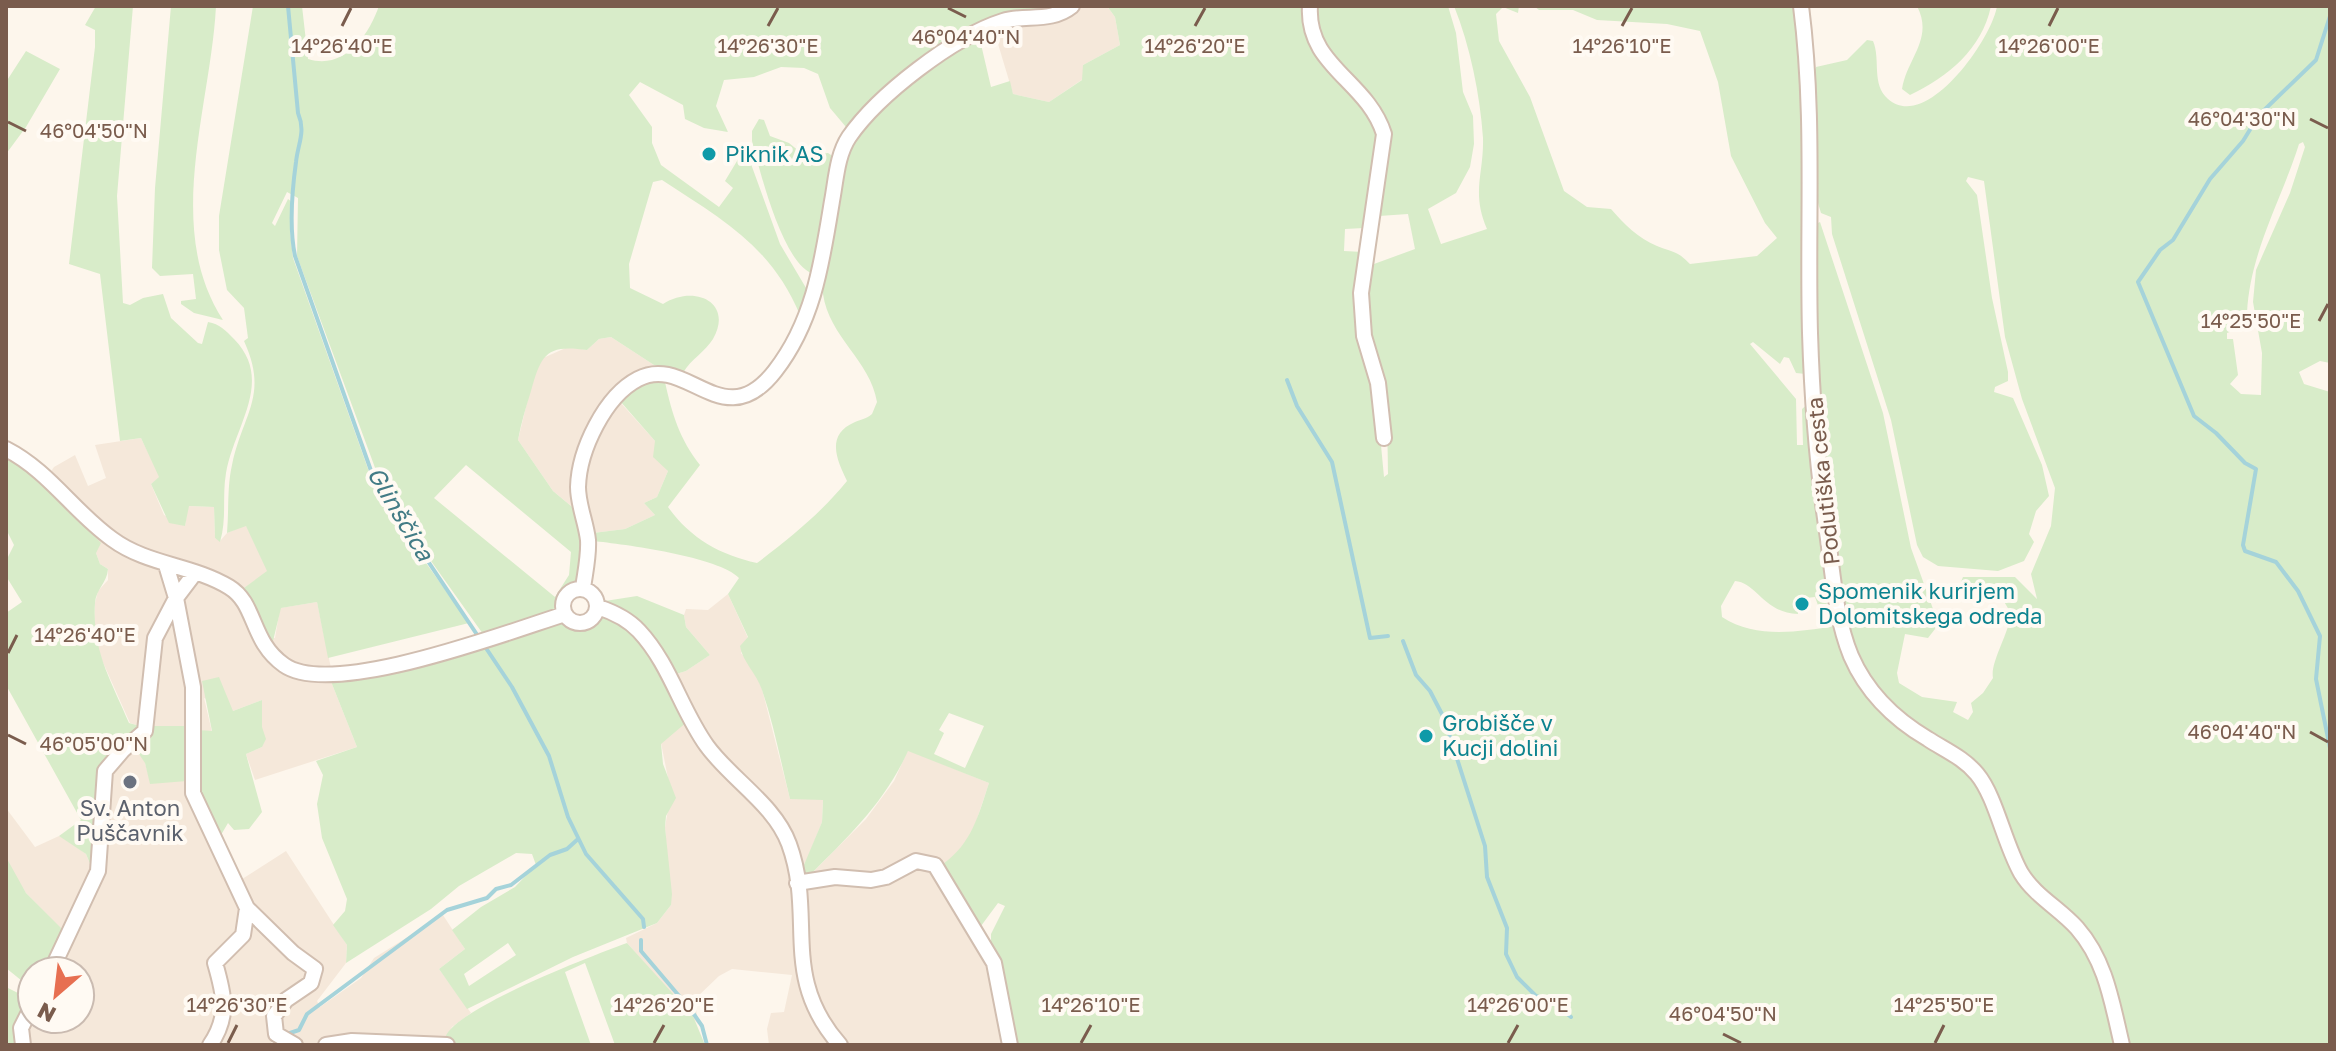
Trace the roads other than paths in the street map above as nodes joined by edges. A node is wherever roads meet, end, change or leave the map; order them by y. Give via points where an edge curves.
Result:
1 (1072, 6) edge
2 (1310, 6) edge
3 (1801, 6) edge
4 (1384, 438) dead end
5 (6, 449) edge
6 (166, 565) junction
7 (195, 573) junction
8 (583, 588) junction
9 (176, 598) junction
10 (598, 607) junction
11 (565, 614) junction
12 (797, 883) junction
13 (247, 908) junction
14 (59, 955) edge
15 (210, 1045) edge
16 (295, 1045) edge
17 (326, 1045) edge
18 (447, 1045) edge
19 (840, 1045) edge
20 (1010, 1045) edge
21 (2122, 1045) edge

1 - 8 street via 1048,17 1005,20 951,47 880,104 850,136 839,164 814,296 802,327 762,387 733,398 679,379 649,375 624,388 611,403 583,459 578,486 588,542
2 - 4 street via 1311,34 1322,55 1362,94 1384,134 1361,293
3 - 21 street, Podutiška cesta via 1810,115 1814,405 1843,634 1875,696 1897,720 1960,758 1977,775 2024,878 2094,950
5 - 6 street via 47,475 115,542
6 - 7 street
6 - 9 street
7 - 9 street
7 - 11 street via 233,589 244,600 261,643 287,667 324,677 384,667
8 - 10 street via 593,594
8 - 11 street via 567,595
9 - 13 street via 193,687 193,793
9 - 14 street via 155,638 149,722 105,771 98,871
10 - 11 street via 592,620 581,624
10 - 12 street via 624,618 651,645 709,748 787,839
12 - 19 street via 802,975 815,1011
12 - 20 street via 835,877 871,880 916,861 935,865 994,963
13 - 15 street via 243,935 215,963 225,1011
13 - 16 street via 315,969 311,983 274,1016 276,1034
17 - 18 street

